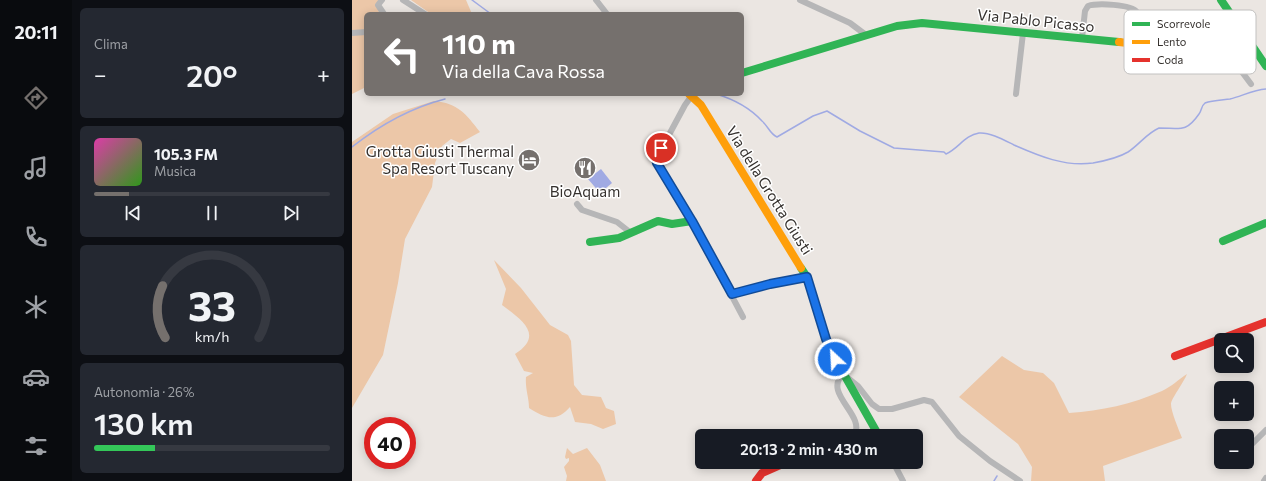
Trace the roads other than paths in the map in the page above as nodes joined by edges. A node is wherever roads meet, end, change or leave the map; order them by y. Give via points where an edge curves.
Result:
1 (382, 0) edge
2 (403, 0) edge
3 (596, 0) edge
4 (800, 0) edge
5 (1221, 0) edge
6 (1134, 10) edge
7 (1228, 10) edge
8 (383, 12) edge
9 (422, 12) edge
10 (605, 12) edge
11 (364, 32) edge
12 (352, 33) edge
13 (1023, 33) junction
14 (866, 35) junction
15 (1082, 38) junction
16 (1124, 43) edge
17 (1256, 52) edge
18 (1266, 66) edge
19 (744, 72) edge
20 (1244, 74) edge
21 (1251, 84) dead end
22 (1016, 94) dead end
23 (691, 96) edge
24 (694, 96) edge
25 (577, 204) dead end
26 (692, 221) junction
27 (1266, 223) edge
28 (631, 233) junction
29 (1223, 241) dead end
30 (590, 242) dead end
31 (807, 277) junction
32 (732, 294) junction
33 (743, 317) dead end
34 (1266, 322) edge
35 (1175, 356) dead end
36 (843, 374) junction
37 (857, 429) edge
38 (875, 429) edge
39 (1266, 430) edge
40 (1254, 442) edge
41 (771, 469) edge
42 (897, 469) edge
43 (1266, 478) edge
44 (756, 481) edge
45 (903, 481) edge
46 (1020, 481) edge
47 (1264, 481) edge

1 - 8 street via 378,5
2 - 9 street
3 - 10 street
4 - 14 street via 850,23
5 - 7 street
6 - 15 street via 1090,5 1085,11
11 - 12 street
13 - 14 street, Via Pablo Picasso via 922,23 897,26
13 - 15 street, Via Pablo Picasso
13 - 22 street
14 - 19 street, Via Pablo Picasso
15 - 16 street, Via Pablo Picasso
17 - 18 street
20 - 21 street
23 - 26 street via 656,159
24 - 31 street, Via della Grotta Giusti via 760,198
25 - 28 street via 582,210 617,222
26 - 28 street via 672,224 658,221
26 - 32 street
27 - 29 street
28 - 30 street via 619,238
31 - 32 street
31 - 36 street, Via della Grotta Giusti via 826,339
32 - 33 street
34 - 35 street
36 - 37 street via 837,386
36 - 38 street, Via della Grotta Giusti
36 - 46 street via 879,409 892,409 924,400 932,402 959,436
39 - 40 street
41 - 44 street via 762,473
42 - 45 street
43 - 47 street

